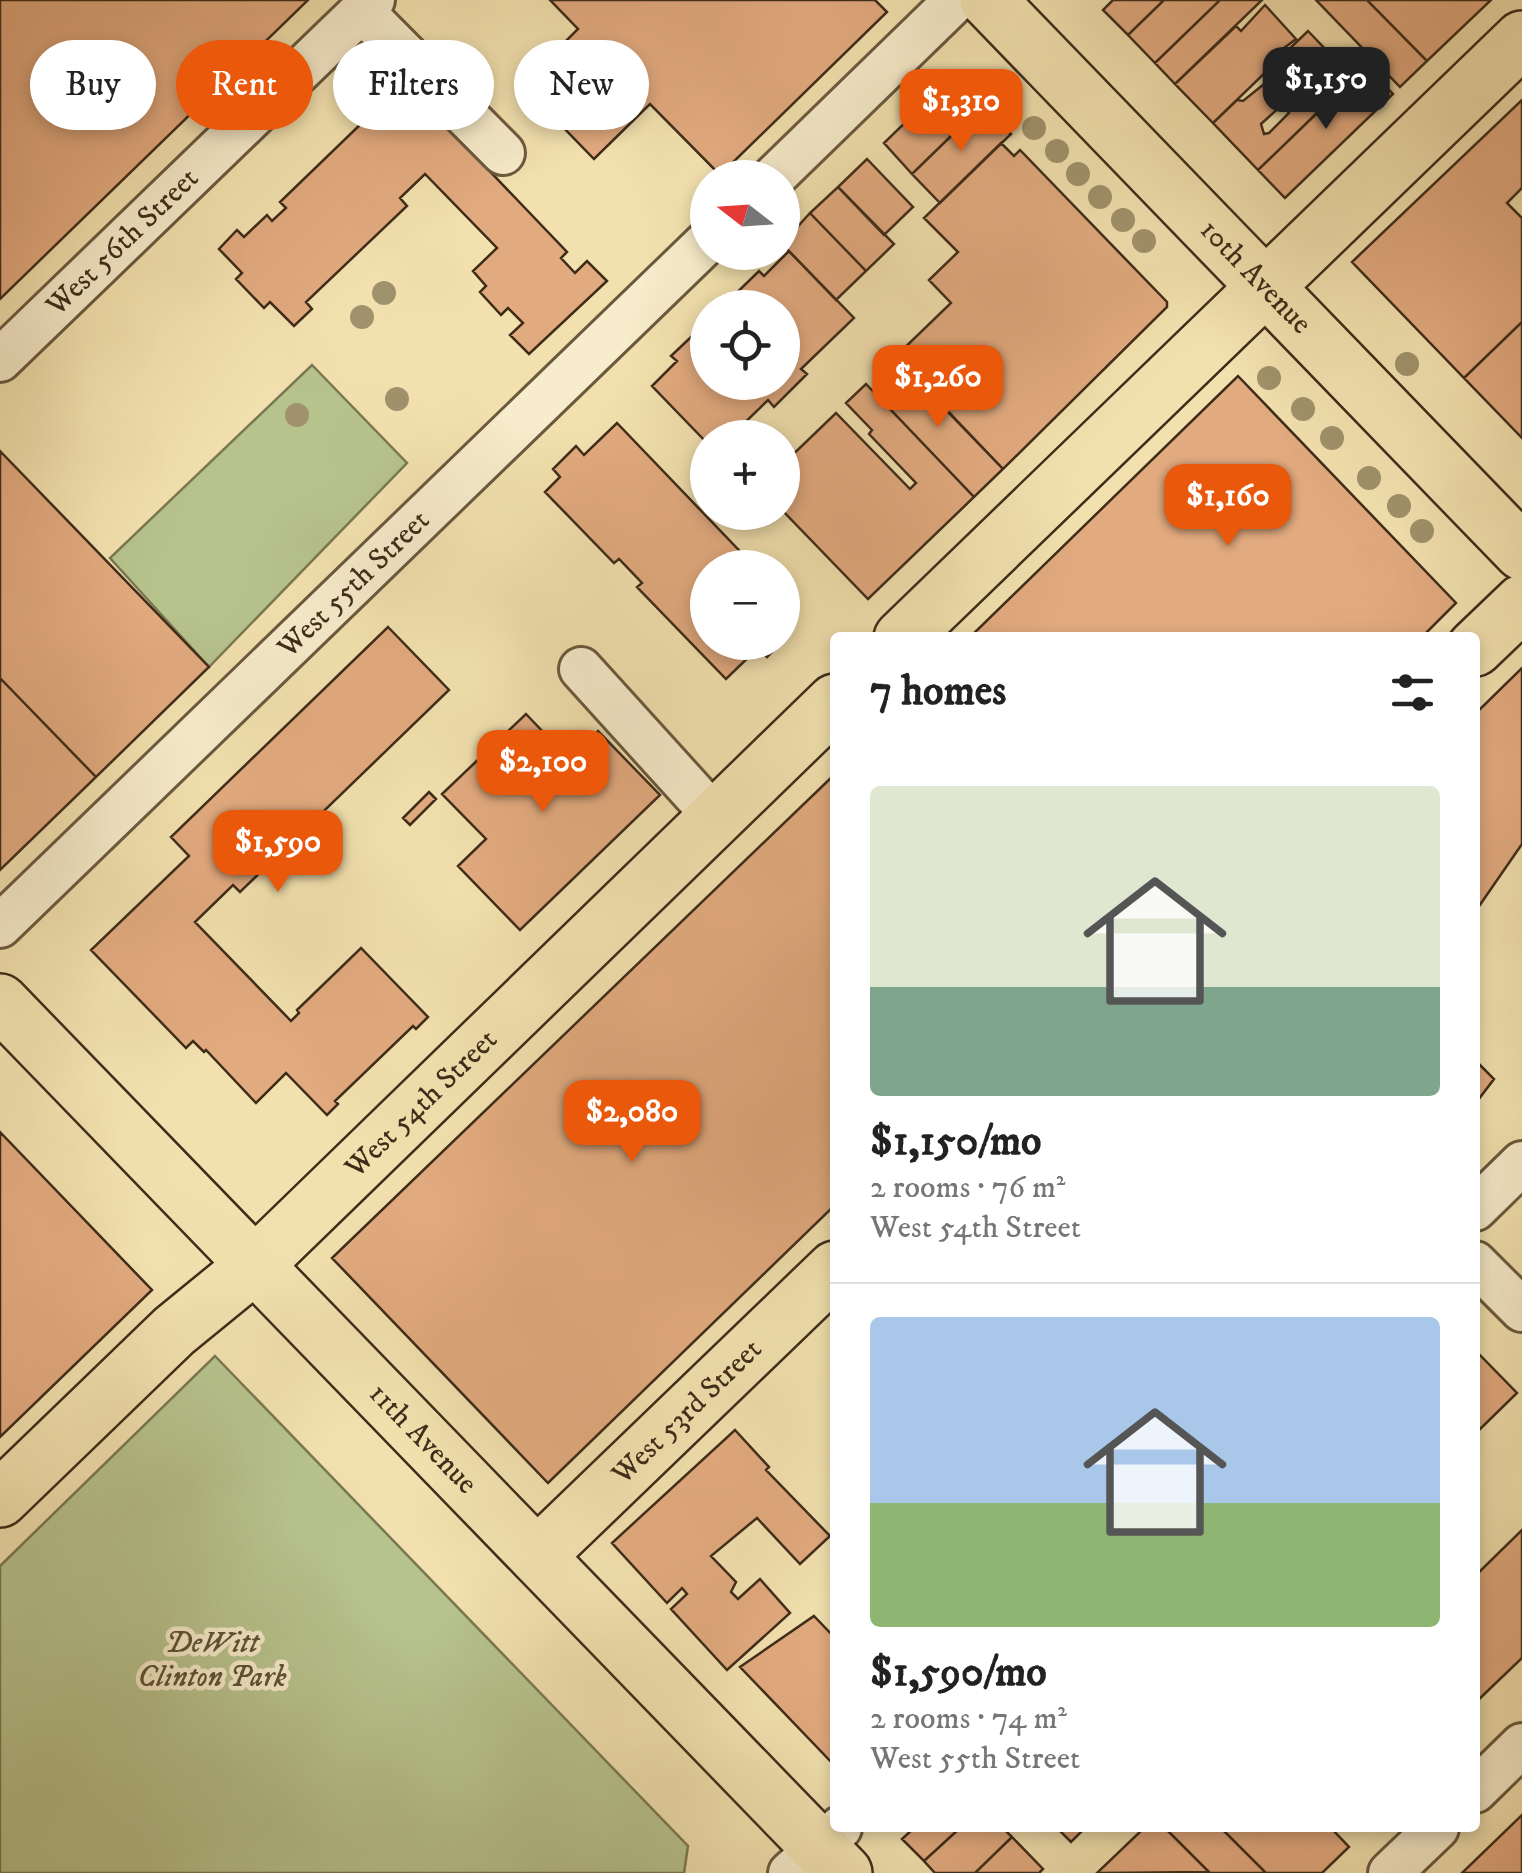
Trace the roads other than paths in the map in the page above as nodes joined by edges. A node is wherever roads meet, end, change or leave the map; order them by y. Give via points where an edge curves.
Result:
1 (956, 0) edge
2 (988, 0) edge
3 (368, 6) edge
4 (1522, 39) edge
5 (503, 153) dead end
6 (792, 160) edge
7 (690, 258) edge
8 (1266, 286) junction
9 (0, 360) edge
10 (1522, 552) edge
11 (1522, 603) edge
12 (908, 632) edge
13 (1480, 643) edge
14 (581, 669) dead end
15 (830, 707) edge
16 (716, 818) junction
17 (0, 926) edge
18 (0, 1002) edge
19 (1522, 1163) edge
20 (1480, 1204) edge
21 (256, 1264) junction
22 (1480, 1268) edge
23 (830, 1274) edge
24 (1522, 1310) edge
25 (0, 1499) edge
26 (537, 1556) junction
27 (1522, 1745) edge
28 (1480, 1785) edge
29 (1433, 1832) edge
30 (824, 1855) edge
31 (1390, 1873) edge

1 - 6 street
2 - 8 main road, 10th Avenue
3 - 5 street
3 - 9 street, West 56th Street
4 - 8 main road
7 - 17 street, West 55th Street
8 - 10 main road, 10th Avenue
8 - 12 main road
11 - 13 main road
14 - 16 street
15 - 16 main road, West 54th Street
16 - 21 main road, West 54th Street
18 - 21 main road, 11th Avenue
19 - 20 street
21 - 25 main road, West 54th Street via 174,1331
21 - 26 main road, 11th Avenue
22 - 24 street
23 - 26 main road, West 53rd Street
26 - 30 main road, 11th Avenue
27 - 28 street
29 - 31 street

